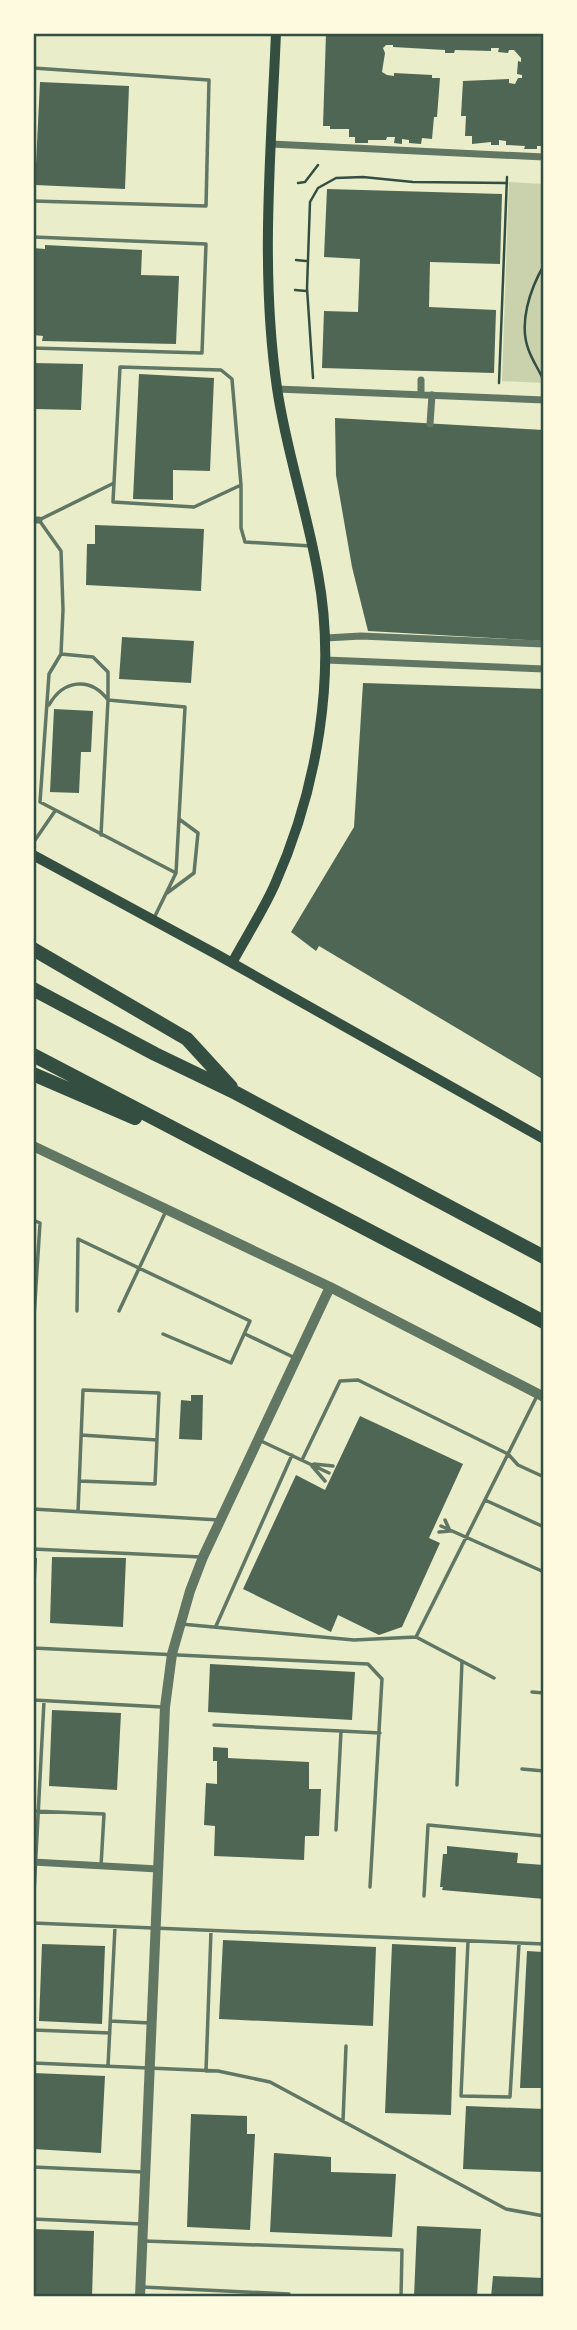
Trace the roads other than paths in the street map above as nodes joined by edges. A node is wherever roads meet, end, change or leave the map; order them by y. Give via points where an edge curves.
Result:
1 (276, 33) edge
2 (33, 68) edge
3 (271, 145) junction
4 (544, 157) edge
5 (33, 201) edge
6 (33, 237) edge
7 (33, 348) edge
8 (421, 380) dead end
9 (277, 389) junction
10 (421, 394) junction
11 (432, 395) junction
12 (544, 400) edge
13 (430, 424) dead end
14 (114, 482) junction
15 (240, 485) junction
16 (36, 520) edge
17 (312, 546) junction
18 (326, 638) junction
19 (544, 644) edge
20 (61, 654) junction
21 (326, 660) junction
22 (544, 669) edge
23 (108, 700) junction
24 (47, 708) junction
25 (55, 811) junction
26 (179, 819) junction
27 (101, 835) junction
28 (33, 844) edge
29 (33, 855) edge
30 (176, 873) junction
31 (166, 894) junction
32 (153, 920) junction
33 (33, 949) edge
34 (232, 963) junction
35 (33, 989) edge
36 (33, 1055) edge
37 (33, 1074) edge
38 (236, 1093) junction
39 (544, 1139) edge
40 (33, 1146) edge
41 (239, 1162) junction
42 (167, 1209) junction
43 (33, 1220) edge
44 (544, 1257) edge
45 (139, 1268) junction
46 (330, 1287) junction
47 (77, 1311) dead end
48 (119, 1311) dead end
49 (544, 1322) edge
50 (33, 1333) edge
51 (163, 1334) dead end
52 (244, 1334) junction
53 (297, 1358) junction
54 (541, 1395) edge
55 (81, 1435) junction
56 (158, 1440) junction
57 (259, 1440) junction
58 (509, 1454) junction
59 (292, 1455) junction
60 (302, 1460) junction
61 (311, 1464) junction
62 (333, 1466) dead end
63 (329, 1473) dead end
64 (544, 1477) edge
65 (79, 1481) junction
66 (325, 1481) dead end
67 (485, 1500) junction
68 (33, 1509) edge
69 (78, 1512) junction
70 (445, 1520) dead end
71 (221, 1521) junction
72 (442, 1526) dead end
73 (544, 1527) edge
74 (450, 1531) junction
75 (439, 1532) dead end
76 (464, 1538) junction
77 (33, 1549) edge
78 (203, 1557) junction
79 (544, 1572) edge
80 (179, 1623) junction
81 (216, 1627) junction
82 (416, 1637) junction
83 (33, 1647) edge
84 (172, 1654) junction
85 (462, 1661) junction
86 (494, 1678) dead end
87 (532, 1692) dead end
88 (544, 1693) edge
89 (33, 1700) edge
90 (44, 1701) junction
91 (164, 1707) junction
92 (214, 1726) dead end
93 (341, 1731) junction
94 (380, 1733) junction
95 (522, 1769) dead end
96 (544, 1771) edge
97 (457, 1785) dead end
98 (35, 1811) edge
99 (336, 1830) dead end
100 (544, 1836) edge
101 (34, 1862) edge
102 (101, 1866) junction
103 (158, 1869) junction
104 (370, 1887) dead end
105 (424, 1896) dead end
106 (33, 1913) edge
107 (33, 1923) edge
108 (115, 1927) junction
109 (155, 1929) junction
110 (211, 1931) junction
111 (468, 1941) junction
112 (519, 1943) junction
113 (544, 1944) edge
114 (110, 2021) junction
115 (151, 2023) junction
116 (33, 2030) edge
117 (110, 2033) junction
118 (346, 2046) dead end
119 (33, 2063) edge
120 (108, 2066) junction
121 (149, 2069) junction
122 (206, 2071) junction
123 (343, 2121) junction
124 (33, 2167) edge
125 (145, 2172) junction
126 (544, 2216) edge
127 (33, 2219) edge
128 (143, 2224) junction
129 (142, 2241) junction
130 (140, 2292) edge
131 (289, 2294) dead end
132 (401, 2297) edge

1 - 3 main road
2 - 5 lane via 209,80 206,206
3 - 4 street
3 - 9 main road via 269,314
6 - 7 lane via 206,244 202,353
8 - 10 street
9 - 10 street
9 - 17 main road
10 - 11 street
11 - 12 street
11 - 13 street
14 - 15 lane via 113,502 194,507
14 - 15 lane via 120,367 221,370 232,379
14 - 16 lane
15 - 17 lane via 245,542
16 - 20 lane via 61,551
17 - 18 main road
18 - 19 street
18 - 21 main road
20 - 23 lane via 93,657 108,672
20 - 24 lane via 49,674
21 - 22 street
21 - 34 main road via 322,718 306,797 275,885
23 - 24 lane via 94,686 74,683 56,693
23 - 26 lane via 185,707
23 - 27 lane
24 - 25 lane via 40,802
25 - 27 lane
25 - 28 lane
26 - 30 lane
26 - 31 lane via 198,833 194,873
27 - 30 lane
29 - 32 main road
30 - 31 lane
31 - 32 lane
32 - 34 main road
33 - 38 highway via 187,1039
34 - 39 main road
35 - 38 highway
36 - 41 highway
37 - 41 highway
38 - 44 highway
40 - 42 street
41 - 49 highway
42 - 45 lane
42 - 46 street
43 - 50 lane via 40,1223
45 - 47 lane via 78,1239
45 - 48 lane
45 - 52 lane via 250,1321
46 - 53 street
46 - 54 street
51 - 52 lane via 231,1363
52 - 53 lane
53 - 57 street
54 - 58 lane
55 - 56 lane
55 - 56 lane via 83,1390 159,1393
55 - 65 lane
56 - 65 lane via 155,1484
57 - 59 lane
57 - 71 street
58 - 60 lane via 358,1380 340,1381
58 - 64 lane via 518,1465
58 - 67 lane
59 - 60 lane
59 - 81 lane
60 - 61 lane
61 - 62 lane
61 - 63 lane
61 - 66 lane
65 - 69 lane
67 - 73 lane
67 - 76 lane
68 - 69 lane
69 - 71 lane
70 - 74 lane
71 - 78 street
72 - 74 lane
74 - 75 lane
74 - 76 lane
76 - 79 lane
76 - 82 lane
77 - 78 lane
78 - 80 street
80 - 81 lane
80 - 84 street
81 - 82 lane via 354,1640
82 - 85 lane
83 - 84 lane
84 - 91 street
84 - 94 lane via 368,1664 382,1679
85 - 86 lane
85 - 97 lane
87 - 88 lane
89 - 90 lane
90 - 91 lane
90 - 98 lane
91 - 103 street
92 - 93 lane
93 - 94 lane
93 - 99 lane
94 - 104 lane
95 - 96 lane
98 - 101 lane
98 - 102 lane via 104,1814
100 - 105 lane via 428,1825
101 - 102 street
101 - 106 lane
102 - 103 street
103 - 109 street
107 - 108 lane
108 - 109 lane
108 - 114 lane
109 - 110 lane
109 - 115 street
110 - 111 lane
110 - 122 lane
111 - 112 lane
111 - 112 lane via 461,2096 510,2097
112 - 113 lane
114 - 115 lane
114 - 117 lane
115 - 121 street
116 - 117 lane
117 - 120 lane
118 - 123 lane
119 - 120 lane
120 - 121 lane
121 - 122 lane
121 - 125 street
122 - 123 lane via 270,2082
123 - 126 lane via 506,2209
124 - 125 lane
125 - 128 street
127 - 128 lane
128 - 129 street
129 - 130 street
129 - 132 lane via 402,2250
130 - 131 lane

